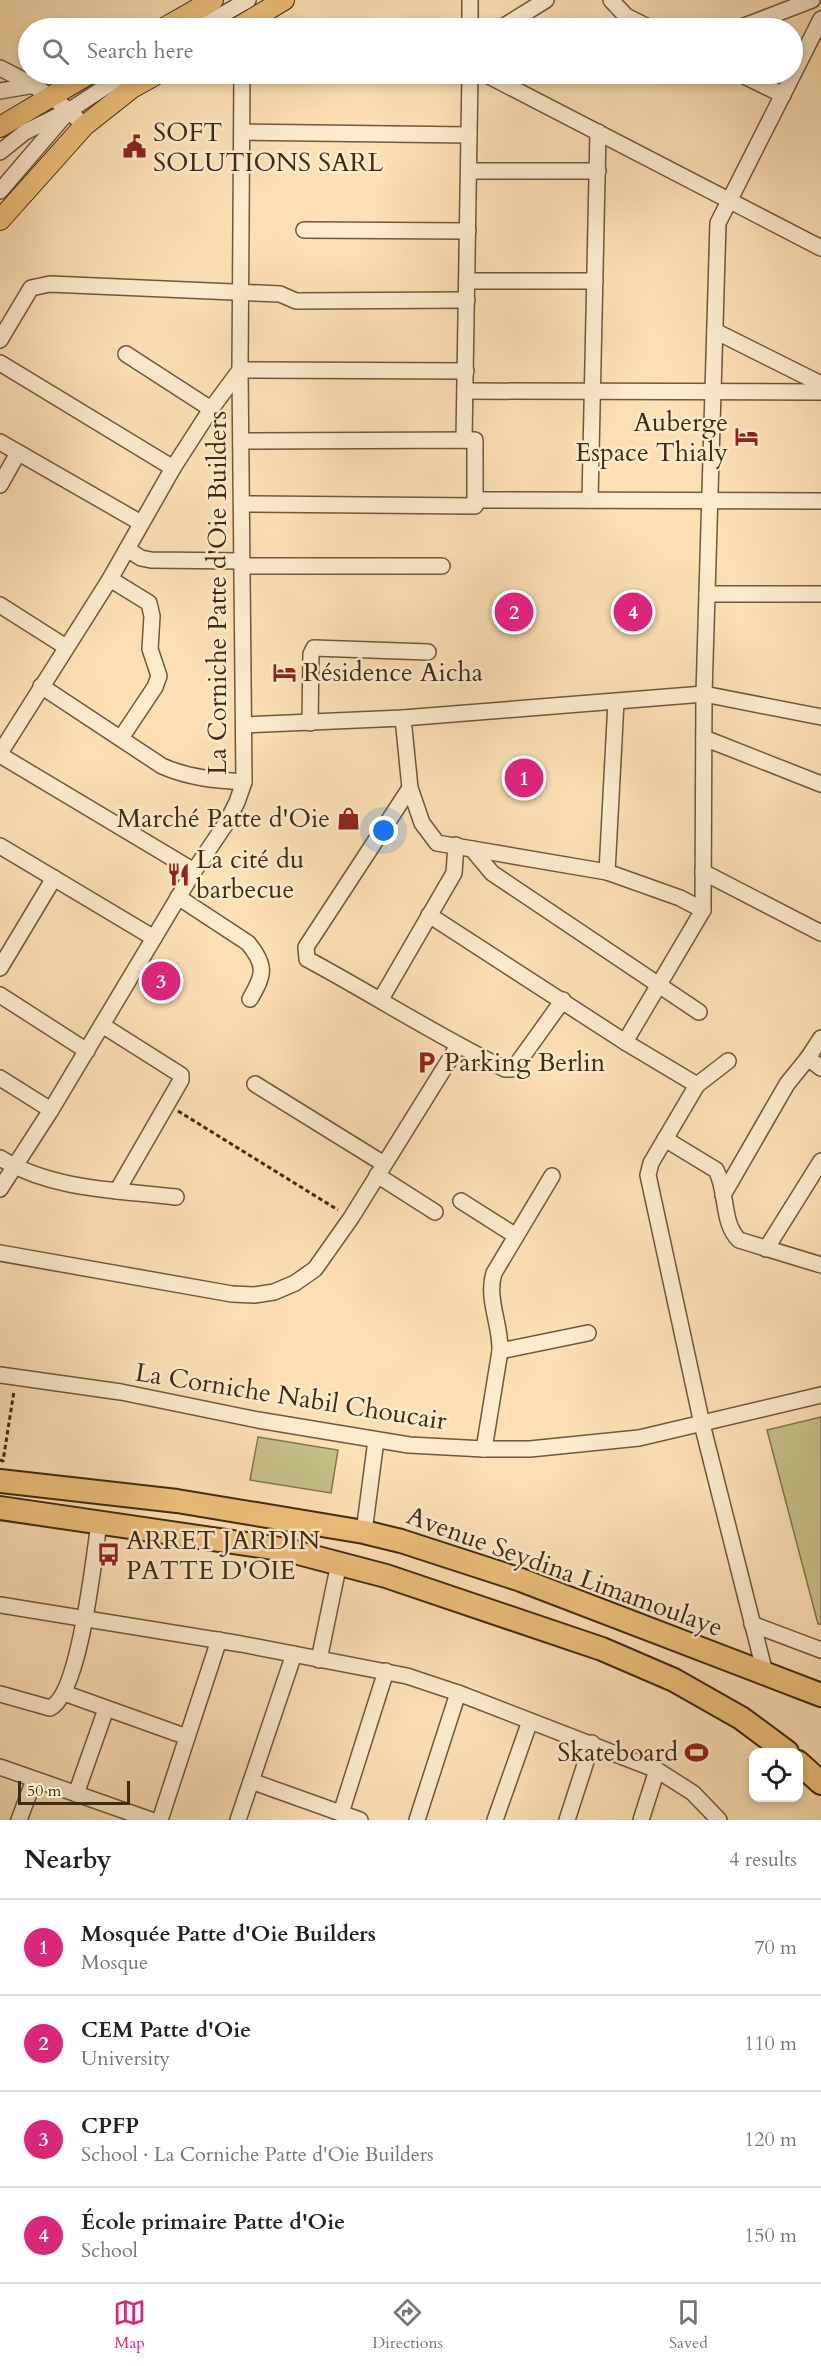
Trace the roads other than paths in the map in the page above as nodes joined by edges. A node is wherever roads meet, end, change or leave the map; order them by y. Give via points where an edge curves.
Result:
1 (213, 0) edge
2 (248, 0) edge
3 (284, 0) edge
4 (470, 0) edge
5 (546, 0) edge
6 (611, 0) edge
7 (812, 0) edge
8 (182, 18) edge
9 (216, 18) edge
10 (254, 18) edge
11 (470, 18) edge
12 (517, 18) edge
13 (630, 18) edge
14 (765, 18) edge
15 (821, 19) edge
16 (803, 55) edge
17 (0, 68) edge
18 (18, 77) edge
19 (31, 84) edge
20 (73, 84) edge
21 (110, 84) edge
22 (139, 84) edge
23 (242, 84) edge
24 (470, 84) edge
25 (504, 84) edge
26 (760, 84) edge
27 (788, 84) edge
28 (35, 86) junction
29 (0, 91) edge
30 (783, 95) junction
31 (53, 97) junction
32 (70, 110) junction
33 (84, 126) junction
34 (0, 127) edge
35 (243, 132) junction
36 (598, 132) junction
37 (469, 135) junction
38 (0, 152) edge
39 (468, 171) junction
40 (598, 171) junction
41 (0, 191) edge
42 (729, 201) junction
43 (0, 220) edge
44 (304, 230) dead end
45 (468, 231) junction
46 (821, 248) edge
47 (467, 281) junction
48 (595, 281) junction
49 (241, 294) junction
50 (467, 300) junction
51 (715, 331) junction
52 (0, 340) edge
53 (126, 354) dead end
54 (0, 363) edge
55 (240, 370) junction
56 (466, 371) junction
57 (821, 384) edge
58 (465, 391) junction
59 (593, 392) junction
60 (713, 392) junction
61 (821, 392) edge
62 (211, 409) junction
63 (464, 440) junction
64 (241, 441) junction
65 (0, 442) edge
66 (18, 453) junction
67 (173, 468) junction
68 (0, 485) edge
69 (475, 500) junction
70 (590, 500) junction
71 (710, 501) junction
72 (821, 501) edge
73 (242, 504) junction
74 (141, 523) junction
75 (127, 549) junction
76 (242, 564) junction
77 (442, 566) dead end
78 (110, 579) junction
79 (707, 594) junction
80 (821, 594) edge
81 (0, 605) edge
82 (66, 647) junction
83 (428, 652) dead end
84 (41, 686) junction
85 (704, 694) junction
86 (616, 702) junction
87 (821, 717) edge
88 (403, 718) junction
89 (310, 723) junction
90 (244, 725) junction
91 (121, 738) junction
92 (704, 738) junction
93 (0, 754) edge
94 (244, 782) junction
95 (821, 784) edge
96 (410, 788) junction
97 (456, 845) junction
98 (0, 846) edge
99 (472, 849) junction
100 (194, 871) junction
101 (607, 872) junction
102 (703, 872) junction
103 (54, 878) junction
104 (178, 897) junction
105 (703, 910) junction
106 (429, 915) junction
107 (819, 928) edge
108 (154, 938) junction
109 (0, 968) edge
110 (659, 986) junction
111 (0, 995) edge
112 (249, 999) dead end
113 (381, 999) junction
114 (563, 1000) junction
115 (699, 1012) dead end
116 (102, 1025) junction
117 (821, 1038) edge
118 (625, 1042) junction
119 (458, 1046) junction
120 (87, 1051) junction
121 (808, 1058) junction
122 (728, 1060) dead end
123 (821, 1068) edge
124 (0, 1078) edge
125 (255, 1084) dead end
126 (697, 1085) junction
127 (51, 1110) junction
128 (664, 1139) junction
129 (0, 1158) edge
130 (821, 1161) edge
131 (14, 1166) junction
132 (380, 1170) junction
133 (552, 1176) dead end
134 (0, 1189) edge
135 (117, 1191) junction
136 (723, 1195) junction
137 (176, 1197) dead end
138 (460, 1201) dead end
139 (435, 1212) dead end
140 (516, 1236) junction
141 (766, 1249) junction
142 (0, 1253) edge
143 (821, 1265) edge
144 (588, 1333) dead end
145 (500, 1351) junction
146 (0, 1376) edge
147 (821, 1395) edge
148 (702, 1424) junction
149 (376, 1440) junction
150 (484, 1449) junction
151 (1, 1467) edge
152 (0, 1508) edge
153 (99, 1523) junction
154 (364, 1533) junction
155 (339, 1563) junction
156 (0, 1605) edge
157 (86, 1620) junction
158 (752, 1624) junction
159 (219, 1640) junction
160 (821, 1650) edge
161 (294, 1654) junction
162 (319, 1660) junction
163 (386, 1671) junction
164 (765, 1673) junction
165 (64, 1693) junction
166 (458, 1693) junction
167 (0, 1694) edge
168 (821, 1695) edge
169 (106, 1709) junction
170 (530, 1721) junction
171 (187, 1737) junction
172 (592, 1743) junction
173 (782, 1748) edge
174 (0, 1767) edge
175 (803, 1767) edge
176 (657, 1770) junction
177 (34, 1780) junction
178 (251, 1781) junction
179 (821, 1783) edge
180 (76, 1794) junction
181 (340, 1813) junction
182 (120, 1815) edge
183 (19, 1820) edge
184 (152, 1820) edge
185 (160, 1820) edge
186 (238, 1820) edge
187 (360, 1820) edge
188 (417, 1820) edge
189 (495, 1820) edge
190 (567, 1820) edge
191 (641, 1820) edge
192 (719, 1820) edge

1 - 8 main road
2 - 9 street
3 - 10 main road
4 - 11 street
5 - 12 street
6 - 13 street
7 - 14 street
15 - 16 street
17 - 18 street
19 - 28 street
20 - 31 main road
21 - 32 street
22 - 33 main road
23 - 35 street, La Corniche Patte d'Oie Builders
24 - 37 street
25 - 36 street
26 - 30 street
27 - 30 street
28 - 29 street
28 - 31 street
30 - 42 street
31 - 32 street
31 - 34 main road
32 - 33 street
32 - 38 street via 25,132
32 - 41 street
33 - 43 main road
35 - 37 street
35 - 49 street, La Corniche Patte d'Oie Builders
36 - 40 street
36 - 42 street
37 - 39 street
39 - 40 street
39 - 45 street
40 - 48 street
42 - 46 street
42 - 51 street via 718,222
44 - 45 street
45 - 47 street
47 - 48 street
47 - 50 street
48 - 59 street
49 - 50 street via 279,294 296,301
49 - 52 street via 50,284 31,288
49 - 55 street, La Corniche Patte d'Oie Builders
50 - 56 street
51 - 57 street
51 - 60 street
53 - 62 street
54 - 67 street
55 - 56 street
55 - 62 street
55 - 64 street, La Corniche Patte d'Oie Builders
56 - 58 street
58 - 59 street
58 - 63 street
59 - 60 street
59 - 70 street
60 - 61 street
60 - 71 street
62 - 67 street
63 - 64 street
63 - 69 street via 475,440
64 - 73 street, La Corniche Patte d'Oie Builders
65 - 66 street
66 - 68 street
66 - 74 street
67 - 74 street
69 - 70 street
69 - 73 street via 475,506
70 - 71 street
71 - 72 street
71 - 79 street
73 - 76 street, La Corniche Patte d'Oie Builders
74 - 75 street
75 - 76 street via 151,560
75 - 78 street
76 - 77 street
76 - 90 street, La Corniche Patte d'Oie Builders
78 - 82 street
78 - 91 street via 149,603 150,649 159,676
79 - 80 street
79 - 85 street
81 - 82 street
82 - 84 street
83 - 89 street via 314,648
84 - 91 street
84 - 93 street
85 - 86 street
85 - 87 street
85 - 92 street
86 - 88 street
86 - 101 street
88 - 89 street
88 - 96 street
89 - 90 street
90 - 94 street, La Corniche Patte d'Oie Builders
91 - 94 street via 182,775
92 - 95 street
92 - 102 street
93 - 100 street
94 - 100 street, La Corniche Patte d'Oie Builders via 226,822
96 - 97 street via 422,823 437,843
96 - 113 street via 306,947 307,959
97 - 99 street
97 - 106 street via 453,873
98 - 103 street
99 - 101 street
99 - 110 street via 492,873
100 - 104 street, La Corniche Patte d'Oie Builders
101 - 105 street
102 - 105 street
102 - 107 street
103 - 108 street
103 - 109 street
104 - 108 street, La Corniche Patte d'Oie Builders
104 - 112 street via 248,943 257,954 262,976
105 - 110 street
106 - 113 street
106 - 114 street
108 - 116 street, La Corniche Patte d'Oie Builders
110 - 115 street
110 - 118 street
111 - 120 street
113 - 119 street
114 - 118 street
114 - 119 street via 512,1069
116 - 120 street, La Corniche Patte d'Oie Builders
116 - 135 street via 179,1072 181,1080
117 - 121 street
118 - 126 street
119 - 132 street
120 - 127 street, La Corniche Patte d'Oie Builders
121 - 123 street
121 - 136 street via 784,1089
122 - 126 street
124 - 127 street
125 - 132 street
126 - 128 street
127 - 131 street, La Corniche Patte d'Oie Builders
128 - 136 street via 716,1170
128 - 148 street via 651,1163 649,1187
129 - 131 street
130 - 141 street
131 - 134 street, La Corniche Patte d'Oie Builders
131 - 135 street via 51,1180
132 - 139 street
132 - 142 street via 315,1269 274,1292 232,1293
133 - 140 street
135 - 137 street
136 - 141 street via 732,1233 739,1240
138 - 140 street
140 - 145 street via 490,1284 501,1336
141 - 143 street
144 - 145 street
145 - 150 street
146 - 149 street, La Corniche Nabil Choucair via 121,1392
147 - 148 street, La Corniche Nabil Choucair
148 - 150 street, La Corniche Nabil Choucair via 583,1445
148 - 158 street
149 - 150 street, La Corniche Nabil Choucair
149 - 154 street
151 - 154 highway, Avenue Seydina Limamoulaye
152 - 153 highway
153 - 155 highway via 286,1550
153 - 157 street
154 - 164 highway, Avenue Seydina Limamoulaye via 426,1548 502,1574
155 - 162 street
155 - 173 highway via 612,1653 711,1699
156 - 157 street
157 - 159 street
157 - 165 street
158 - 160 street
158 - 164 street
159 - 161 street
159 - 171 street
161 - 162 street
161 - 178 street
162 - 163 street
163 - 166 street
163 - 181 street
164 - 168 highway, Avenue Seydina Limamoulaye
165 - 167 street via 57,1705 50,1708
165 - 169 street
166 - 170 street
166 - 188 street
169 - 171 street
169 - 180 street
170 - 172 street
170 - 189 street
171 - 185 street
172 - 176 street
172 - 190 street
174 - 177 street
175 - 179 highway
176 - 191 street
176 - 192 street via 693,1793
177 - 180 street
177 - 183 street
178 - 181 street
178 - 186 street
180 - 182 street
181 - 187 street
182 - 184 street

